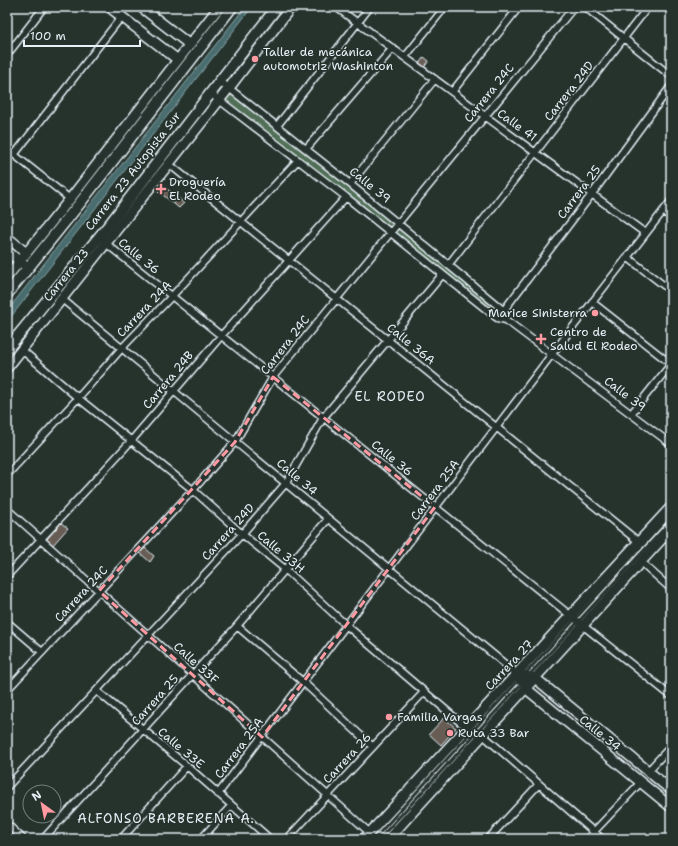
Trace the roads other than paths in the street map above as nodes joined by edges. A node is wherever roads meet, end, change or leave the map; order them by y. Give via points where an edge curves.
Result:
1 (44, 7) edge
2 (109, 7) edge
3 (142, 7) edge
4 (219, 7) edge
5 (232, 7) edge
6 (277, 7) edge
7 (291, 7) edge
8 (336, 7) edge
9 (370, 7) edge
10 (445, 7) edge
11 (574, 7) edge
12 (585, 7) edge
13 (648, 7) edge
14 (518, 8) edge
15 (122, 16) junction
16 (358, 23) junction
17 (624, 38) junction
18 (190, 45) junction
19 (393, 48) junction
20 (7, 56) edge
21 (405, 57) junction
22 (178, 60) junction
23 (671, 76) edge
24 (434, 79) junction
25 (220, 81) junction
26 (671, 86) edge
27 (229, 88) junction
28 (452, 92) junction
29 (210, 93) junction
30 (220, 100) junction
31 (485, 116) junction
32 (277, 126) junction
33 (7, 149) edge
34 (306, 149) junction
35 (535, 152) junction
36 (14, 155) junction
37 (298, 160) junction
38 (169, 164) junction
39 (350, 184) junction
40 (592, 194) junction
41 (346, 197) junction
42 (70, 199) junction
43 (671, 201) edge
44 (663, 211) junction
45 (671, 217) edge
46 (241, 222) junction
47 (398, 223) junction
48 (390, 233) junction
49 (645, 233) junction
50 (7, 237) edge
51 (102, 241) junction
52 (7, 251) edge
53 (26, 253) junction
54 (627, 257) junction
55 (289, 260) junction
56 (20, 261) junction
57 (449, 264) junction
58 (28, 268) junction
59 (442, 275) junction
60 (7, 277) edge
61 (671, 291) edge
62 (7, 294) edge
63 (172, 296) junction
64 (62, 299) junction
65 (336, 299) junction
66 (592, 302) junction
67 (503, 310) junction
68 (497, 318) junction
69 (506, 320) junction
70 (221, 336) junction
71 (388, 340) junction
72 (122, 348) junction
73 (7, 349) edge
74 (22, 350) junction
75 (552, 354) junction
76 (671, 364) edge
77 (7, 368) edge
78 (273, 377) junction
79 (173, 391) junction
80 (78, 398) junction
81 (631, 414) junction
82 (323, 418) junction
83 (496, 427) junction
84 (132, 440) junction
85 (235, 442) junction
86 (671, 444) edge
87 (7, 475) edge
88 (286, 483) junction
89 (193, 490) junction
90 (435, 507) junction
91 (671, 507) edge
92 (7, 510) edge
93 (671, 514) edge
94 (328, 519) junction
95 (671, 521) edge
96 (671, 529) edge
97 (242, 534) junction
98 (41, 539) junction
99 (639, 542) junction
100 (641, 562) junction
101 (389, 569) junction
102 (286, 570) junction
103 (7, 576) edge
104 (671, 589) edge
105 (99, 591) junction
106 (577, 621) junction
107 (7, 622) edge
108 (346, 625) junction
109 (237, 626) junction
110 (148, 635) junction
111 (42, 652) junction
112 (193, 675) junction
113 (525, 679) junction
114 (303, 682) junction
115 (7, 690) edge
116 (97, 691) junction
117 (424, 692) junction
118 (671, 696) edge
119 (467, 728) junction
120 (142, 730) junction
121 (483, 735) junction
122 (262, 737) junction
123 (373, 746) junction
124 (671, 746) edge
125 (187, 766) junction
126 (648, 771) junction
127 (641, 782) junction
128 (539, 784) junction
129 (7, 787) edge
130 (671, 790) edge
131 (218, 794) junction
132 (328, 795) junction
133 (231, 806) junction
134 (671, 807) edge
135 (7, 824) edge
136 (594, 832) junction
137 (369, 837) edge
138 (23, 839) edge
139 (43, 839) edge
140 (121, 839) edge
141 (201, 839) edge
142 (270, 839) edge
143 (287, 839) edge
144 (379, 839) edge
145 (388, 839) edge
146 (488, 839) edge
147 (587, 839) edge
148 (602, 839) edge

1 - 20 street
2 - 15 street
3 - 18 street
4 - 18 street
5 - 58 main road, Carrera 23 Autopista Sur
6 - 25 main road, Carrera 23 Autopista Sur
7 - 27 street, Carrera 23
8 - 16 street, Calle 41
9 - 16 street
10 - 21 street
11 - 31 street, Carrera 24C
12 - 17 street
13 - 17 street, Carrera 24D
14 - 28 street
15 - 22 street
15 - 36 street
16 - 19 street, Calle 41
16 - 32 street
17 - 23 street
17 - 35 street, Carrera 24D
18 - 22 street
19 - 21 street, Calle 41
19 - 34 street
21 - 24 street, Calle 41
22 - 42 street
24 - 28 street, Calle 41
24 - 39 street
25 - 27 street, Calle 39
25 - 29 main road, Carrera 23 Autopista Sur
26 - 40 street, Carrera 25
27 - 30 street, Carrera 23
27 - 32 street, Calle 39
28 - 31 street, Calle 41
29 - 30 street, Calle 39
29 - 51 main road, Carrera 23 Autopista Sur
30 - 37 street, Calle 39
30 - 38 street, Carrera 23
31 - 35 street, Calle 41
31 - 47 street, Carrera 24C
32 - 34 street, Calle 39
33 - 36 street
34 - 39 street, Calle 39
35 - 40 street, Calle 41
35 - 57 street, Carrera 24D
36 - 42 street
37 - 41 street, Calle 39
37 - 46 street, Carrera 24A
38 - 46 street, Calle 36A
38 - 51 street, Carrera 23
39 - 47 street, Calle 39
40 - 49 street, Calle 41
40 - 67 street, Carrera 25
41 - 48 street, Calle 39
41 - 55 street, Carrera 24B
42 - 53 street
43 - 44 street, Carrera 25A
44 - 45 street
44 - 49 street, Carrera 25A
46 - 55 street, Calle 36A
46 - 63 street, Carrera 24A
47 - 48 street, Carrera 24C
47 - 57 street, Calle 39
48 - 59 street, Calle 39
48 - 65 street, Carrera 24C
49 - 54 street, Carrera 25A
50 - 53 street
51 - 63 street, Calle 36
51 - 64 street, Carrera 23
51 - 73 main road, Carrera 23 Autopista Sur
52 - 56 street
53 - 56 street
54 - 61 street
54 - 66 street, Carrera 25A
55 - 65 street, Calle 36A
55 - 70 street, Carrera 24B
56 - 58 street
56 - 60 street
57 - 67 street, Calle 39
58 - 62 main road, Carrera 23 Autopista Sur
59 - 68 street, Calle 39
59 - 71 street, Carrera 24D
63 - 70 street, Calle 36
63 - 72 street, Carrera 24A
64 - 72 street, Calle 34
64 - 74 street, Carrera 23
65 - 71 street, Calle 36A
65 - 78 street, Carrera 24C
66 - 75 street, Carrera 25A
66 - 76 street
67 - 68 street
67 - 69 street
68 - 69 street, Calle 39
69 - 75 street, Calle 39
70 - 78 street, Calle 36
70 - 79 street, Carrera 24B
71 - 82 street, Carrera 24D
71 - 83 street, Calle 36A
72 - 79 street, Calle 34
72 - 80 street, Carrera 24A
74 - 77 street, Carrera 23
74 - 80 street, Calle 33H
75 - 81 street, Calle 39
75 - 83 street, Carrera 25A
76 - 81 street
78 - 82 street, Calle 36
78 - 85 street, Carrera 24C
79 - 84 street, Carrera 24B
79 - 85 street, Calle 34
80 - 84 street, Calle 33H
80 - 87 street, Carrera 24A
81 - 86 street, Calle 39
82 - 88 street, Carrera 24D
82 - 90 street, Calle 36
83 - 90 street, Carrera 25A
83 - 99 street, Calle 36A
84 - 89 street, Calle 33H
84 - 98 street, Carrera 24B
85 - 88 street, Calle 34
85 - 89 street, Carrera 24C
88 - 94 street, Calle 34
88 - 97 street, Carrera 24D
89 - 97 street, Calle 33H
89 - 105 street, Carrera 24C
90 - 101 street, Carrera 25A
90 - 106 street, Calle 36
91 - 99 street, Carrera 27
92 - 98 street, Calle 33F
93 - 106 lane
94 - 101 street, Calle 34
94 - 102 street, Carrera 25
95 - 106 lane
96 - 100 street, Carrera 27
97 - 102 street, Calle 33H
97 - 110 street, Carrera 24D
98 - 103 street, Carrera 24B
98 - 105 street, Calle 33F
99 - 106 street, Carrera 27
100 - 104 street
100 - 106 street, Carrera 27
101 - 108 street, Carrera 25A
101 - 113 street, Calle 34
102 - 108 street, Calle 33H
102 - 109 street, Carrera 25
105 - 110 street, Calle 33F
105 - 111 street, Carrera 24C
106 - 113 street, Carrera 27
106 - 113 street, Carrera 27
106 - 118 street, Calle 36
107 - 111 street
108 - 114 street, Carrera 25A
108 - 117 street, Calle 33H
109 - 112 street, Carrera 25
109 - 114 street
110 - 112 street, Calle 33F
110 - 116 street, Carrera 24D
111 - 115 street, Carrera 24C
112 - 120 street, Carrera 25
112 - 122 street, Calle 33F
113 - 119 street, Carrera 27
113 - 121 street, Carrera 27
113 - 126 street, Calle 34
113 - 127 street, Calle 34
113 - 137 lane
113 - 144 lane
114 - 122 street, Carrera 25A
114 - 123 street
116 - 120 street, Calle 33E
116 - 129 street, Carrera 24D
117 - 119 street, Calle 33H
117 - 123 street, Carrera 26
119 - 137 street, Carrera 27
120 - 125 street, Calle 33E
120 - 139 street, Carrera 25
121 - 128 street
121 - 145 street, Carrera 27
122 - 131 street, Carrera 25A
122 - 132 street, Calle 33F
123 - 132 street, Carrera 26
124 - 126 street
125 - 131 street, Calle 33E
125 - 140 street
126 - 130 street, Calle 34
127 - 134 street, Calle 34
127 - 136 street
128 - 136 street
128 - 146 street
131 - 133 street, Calle 33E
132 - 137 street, Calle 33F
132 - 143 street, Carrera 26
133 - 141 street
133 - 142 street, Calle 33E
135 - 138 street
136 - 147 street
136 - 148 street

